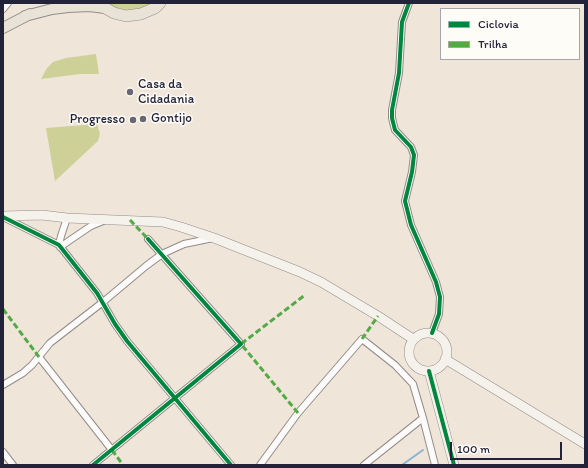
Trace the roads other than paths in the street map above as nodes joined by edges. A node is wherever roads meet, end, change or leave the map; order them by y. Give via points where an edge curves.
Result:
1 (52, 3) edge
2 (160, 3) edge
3 (409, 3) edge
4 (102, 5) edge
5 (25, 16) junction
6 (3, 28) edge
7 (3, 217) edge
8 (67, 218) junction
9 (107, 219) junction
10 (214, 238) junction
11 (148, 239) dead end
12 (60, 246) junction
13 (162, 254) junction
14 (103, 302) junction
15 (432, 333) junction
16 (413, 339) junction
17 (39, 357) junction
18 (445, 360) junction
19 (429, 371) junction
20 (3, 386) edge
21 (176, 398) junction
22 (423, 418) junction
23 (585, 444) edge
24 (112, 450) junction
25 (3, 452) edge
26 (13, 465) edge
27 (93, 465) edge
28 (231, 465) edge
29 (260, 465) edge
30 (364, 465) edge
31 (434, 465) edge
32 (454, 465) edge

1 - 5 main road
2 - 4 highway via 141,14 126,16 114,13
3 - 15 street via 402,22 399,73 392,118 395,130 411,147 414,155 405,201 440,297 439,314
4 - 5 main road via 52,9
5 - 6 main road
7 - 8 main road via 42,215
7 - 12 street
8 - 9 main road
8 - 12 street
9 - 10 main road via 163,222
9 - 12 street
10 - 13 street via 184,244
10 - 16 main road via 321,282
11 - 13 street
12 - 14 street
13 - 14 street
13 - 21 street via 241,344
14 - 17 street via 50,343
14 - 21 street via 127,341
15 - 16 main road via 422,333
15 - 18 main road via 438,335 445,343
16 - 19 main road via 408,348 409,358 415,366
17 - 20 street via 23,373
17 - 24 street
18 - 19 main road via 439,368
18 - 23 main road
19 - 32 main road
21 - 24 street
21 - 28 street
22 - 29 street via 412,384 395,365 362,339 298,413
22 - 30 street
22 - 31 street
24 - 27 street
25 - 26 street

